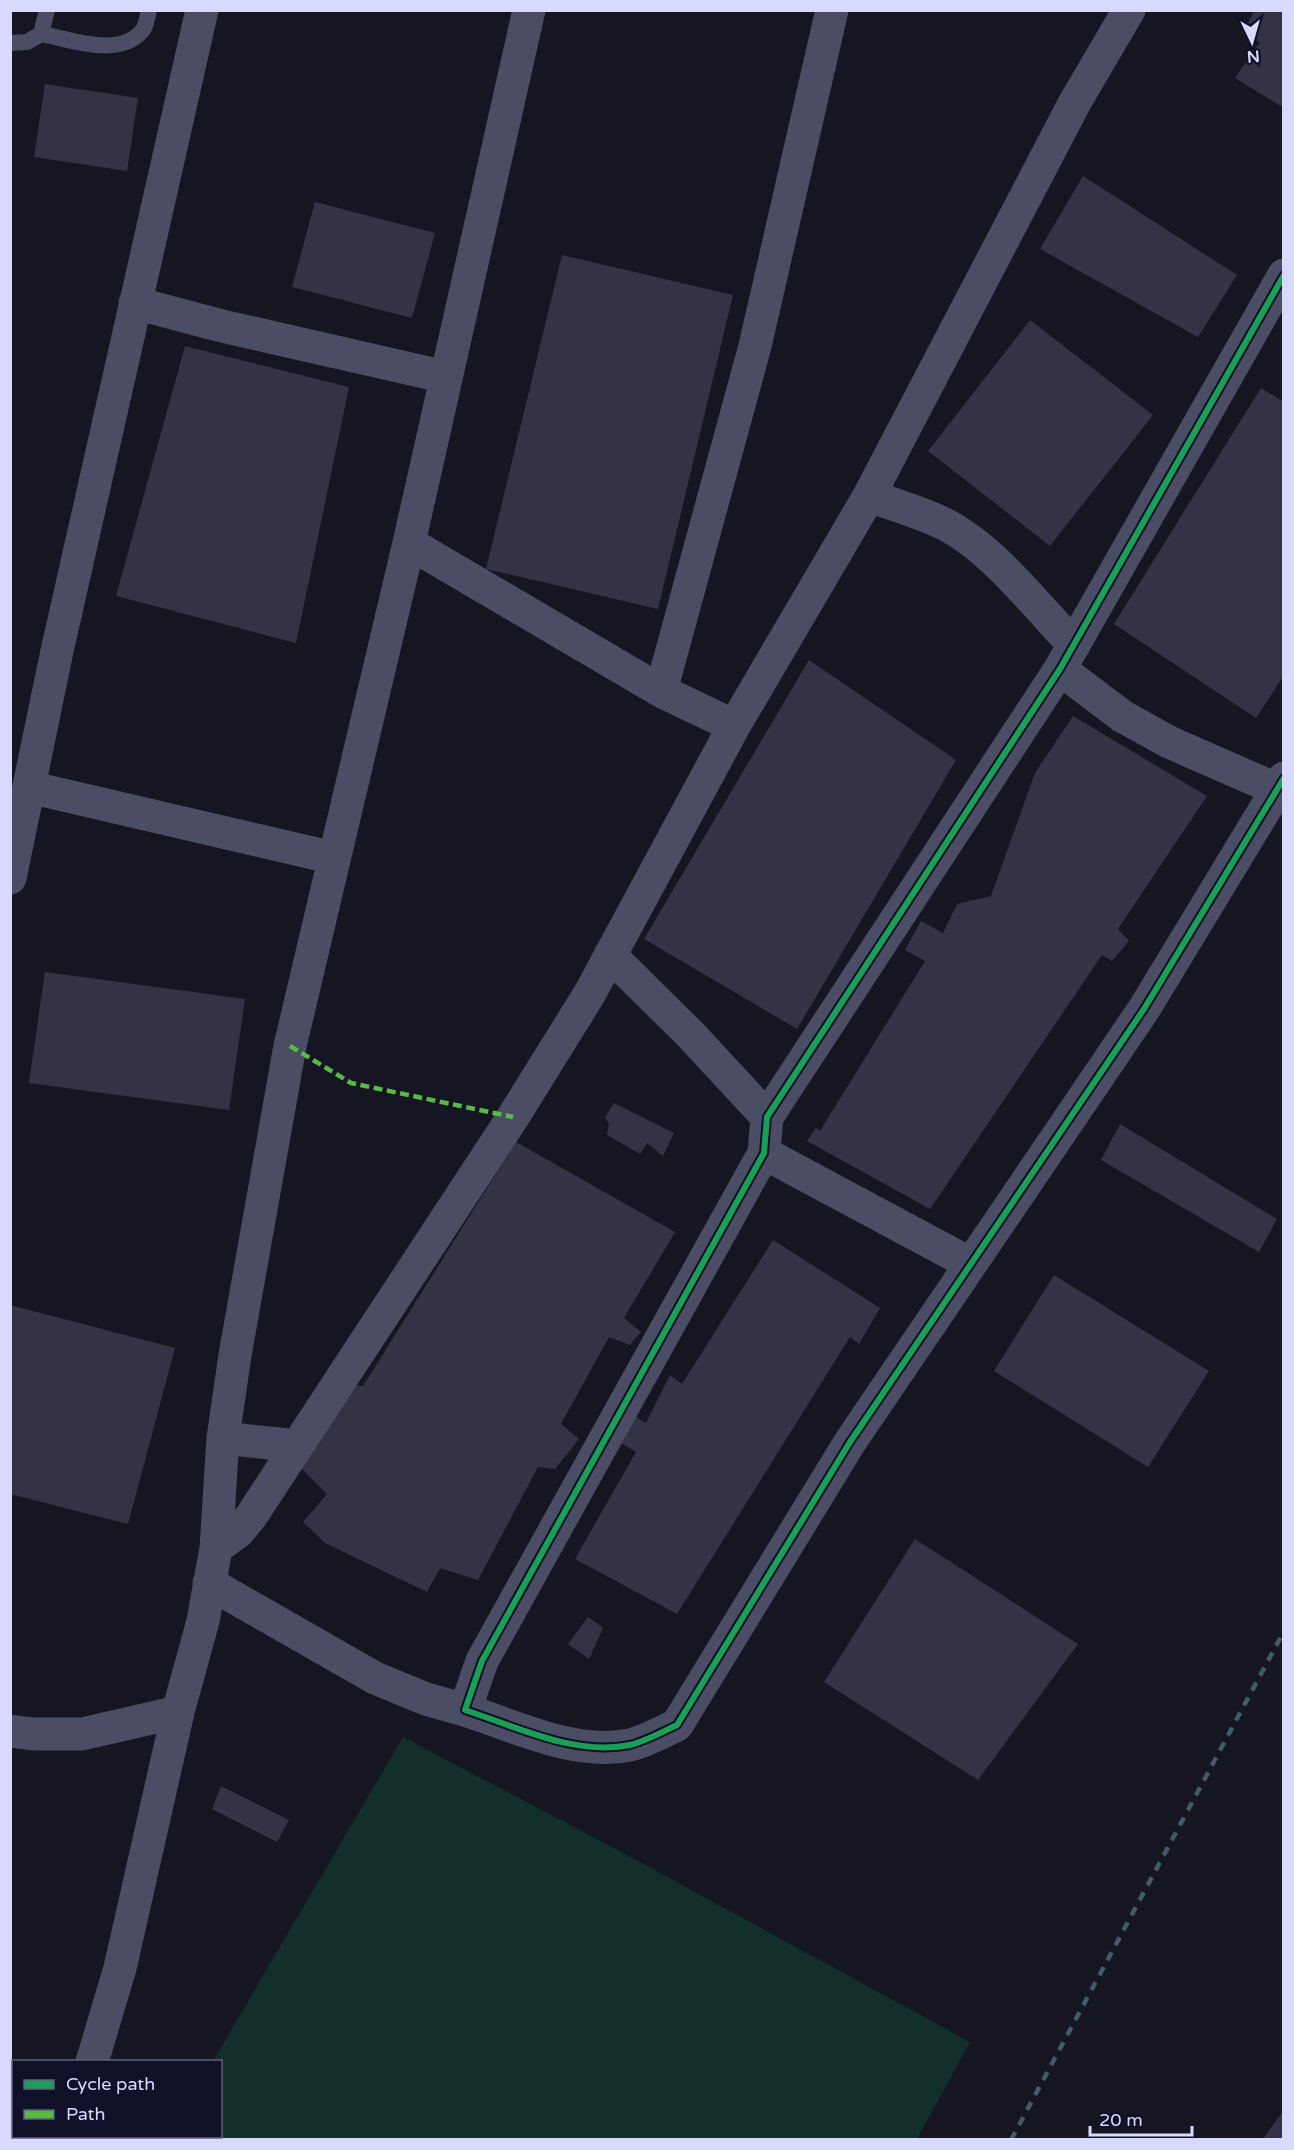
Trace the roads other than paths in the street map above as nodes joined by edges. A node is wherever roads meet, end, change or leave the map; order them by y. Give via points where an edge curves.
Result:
1 (47, 10) edge
2 (149, 10) edge
3 (201, 10) edge
4 (529, 10) edge
5 (832, 10) edge
6 (1129, 10) edge
7 (41, 34) junction
8 (10, 43) edge
9 (1284, 275) edge
10 (135, 303) junction
11 (446, 377) junction
12 (868, 495) junction
13 (409, 543) junction
14 (1067, 657) junction
15 (661, 691) junction
16 (734, 726) junction
17 (1280, 783) edge
18 (29, 787) junction
19 (15, 835) edge
20 (334, 858) junction
21 (10, 878) edge
22 (610, 955) junction
23 (767, 1117) junction
24 (764, 1153) junction
25 (971, 1264) junction
26 (223, 1438) junction
27 (297, 1446) junction
28 (216, 1548) junction
29 (209, 1583) junction
30 (465, 1710) junction
31 (178, 1712) junction
32 (10, 1731) edge
33 (92, 2060) edge

1 - 7 lane
2 - 7 lane via 142,32 129,41 110,46
3 - 10 street
4 - 11 street
5 - 15 street via 755,346
6 - 12 street via 1076,102
7 - 8 lane via 27,42
9 - 14 street
10 - 11 street
10 - 18 street
11 - 13 street
12 - 14 street via 939,521 968,539 992,559
12 - 16 street
13 - 15 street
13 - 20 street
14 - 17 street via 1122,716 1169,742
14 - 23 street
15 - 16 street
16 - 22 street
17 - 25 street via 1144,1009
18 - 19 street
18 - 20 street
19 - 21 street
20 - 26 street via 290,1046
22 - 23 street
22 - 27 street via 513,1117
23 - 24 street
24 - 25 street
24 - 30 street via 482,1661
25 - 30 street via 850,1442 677,1725 631,1745 599,1748 565,1743
26 - 27 street
26 - 28 street
27 - 28 street via 252,1515 238,1532
28 - 29 street
29 - 30 street via 375,1678
29 - 31 street
31 - 32 street via 82,1734
31 - 33 street via 120,1968

